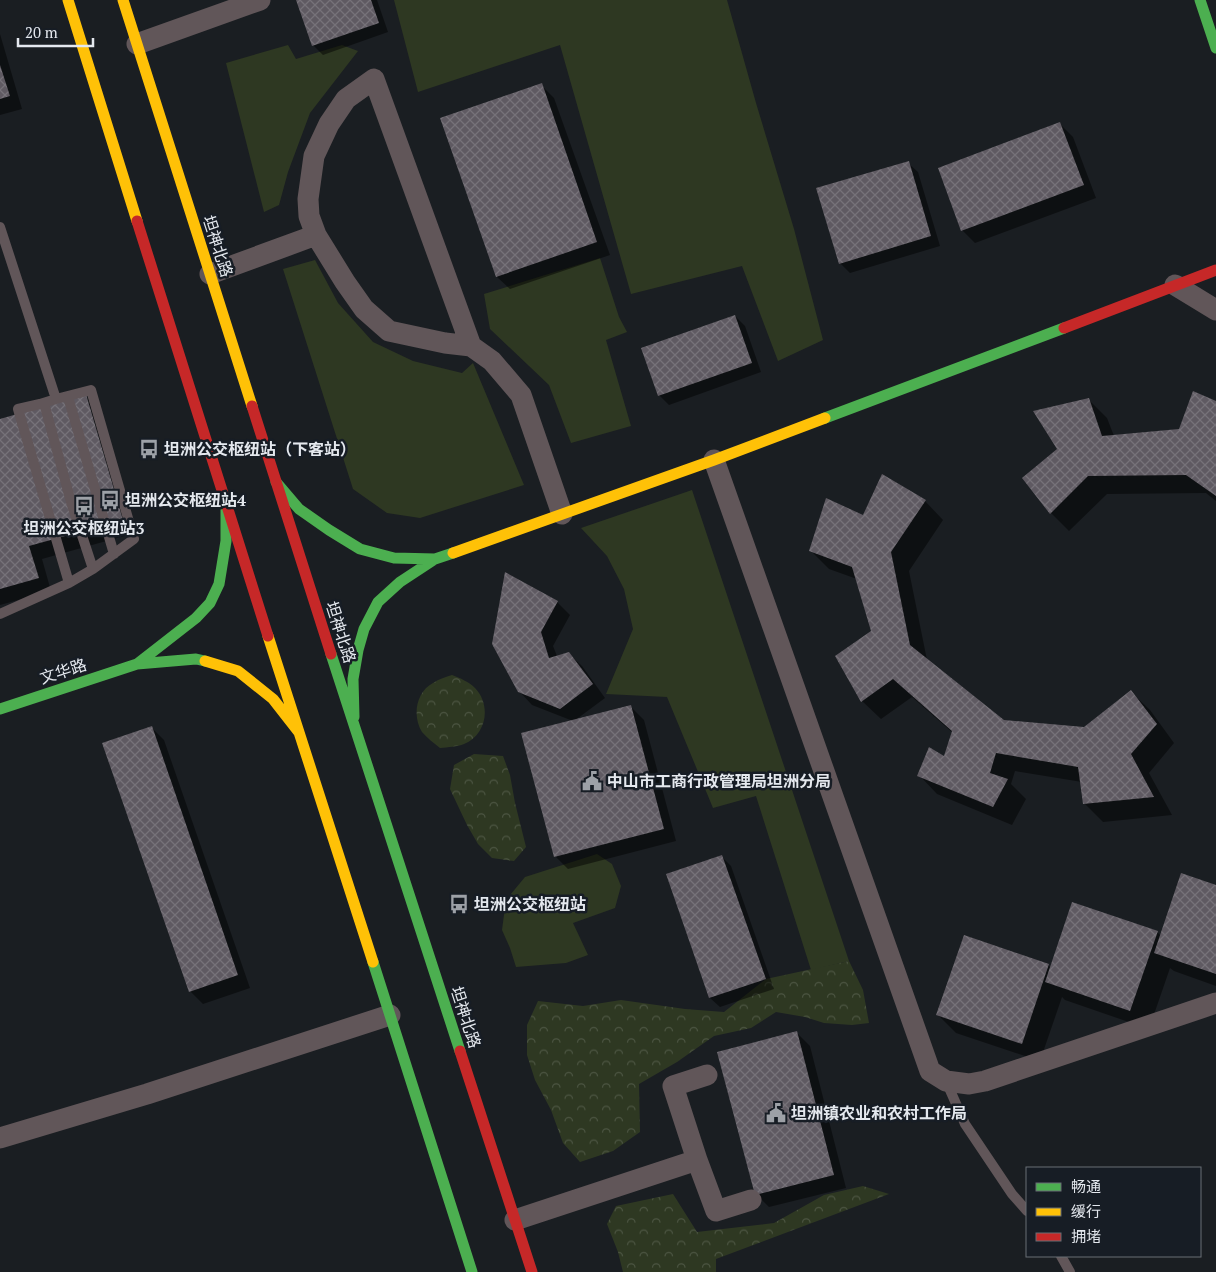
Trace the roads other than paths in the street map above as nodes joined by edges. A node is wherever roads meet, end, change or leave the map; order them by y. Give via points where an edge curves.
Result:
1 (68, 0) edge
2 (123, 0) edge
3 (260, 0) edge
4 (1200, 0) edge
5 (137, 44) junction
6 (1216, 48) edge
7 (0, 226) edge
8 (316, 235) junction
9 (1216, 270) edge
10 (210, 274) junction
11 (1175, 285) junction
12 (1216, 310) edge
13 (471, 346) junction
14 (68, 397) junction
15 (56, 399) junction
16 (44, 403) junction
17 (714, 460) junction
18 (276, 482) junction
19 (226, 502) junction
20 (562, 514) junction
21 (114, 554) junction
22 (435, 559) junction
23 (93, 569) junction
24 (69, 583) junction
25 (0, 614) edge
26 (137, 664) junction
27 (0, 708) edge
28 (354, 728) junction
29 (299, 732) junction
30 (1216, 1002) edge
31 (390, 1015) junction
32 (707, 1075) dead end
33 (946, 1081) junction
34 (0, 1138) edge
35 (697, 1160) junction
36 (750, 1200) dead end
37 (1026, 1210) edge
38 (514, 1220) junction
39 (1062, 1257) edge
40 (472, 1272) edge
41 (532, 1272) edge
42 (1070, 1272) edge

1 - 19 main road
2 - 5 main road, 坦神北路
3 - 5 street
4 - 6 main road
5 - 10 main road, 坦神北路
7 - 15 lane
8 - 10 street
8 - 13 street via 364,309 388,331
8 - 13 street via 309,216 308,198 314,156 328,124 346,99 374,79
9 - 11 main road
10 - 18 main road, 坦神北路
11 - 12 street
11 - 17 main road
13 - 20 street via 492,361 521,395
14 - 15 lane
14 - 21 lane
14 - 21 lane via 91,390 113,464 134,539
15 - 16 lane
16 - 23 lane
16 - 24 lane via 18,409
17 - 20 main road
17 - 33 street via 930,1071
18 - 22 main road via 299,509 360,549 394,558
18 - 28 main road, 坦神北路
19 - 26 main road via 226,542 219,584 210,603 196,618
19 - 29 main road
20 - 22 main road
21 - 23 lane
22 - 28 main road via 400,582 378,602 364,628 353,679
23 - 24 lane
24 - 25 lane
26 - 27 main road, 文华路
26 - 29 main road via 196,660 238,671 273,699
28 - 38 main road, 坦神北路
29 - 31 main road
30 - 33 street via 985,1081 969,1084
31 - 34 street
31 - 40 main road
32 - 35 street via 673,1086
33 - 37 lane via 965,1124
35 - 36 street via 716,1211
35 - 38 street
38 - 41 main road, 坦神北路
39 - 42 lane

